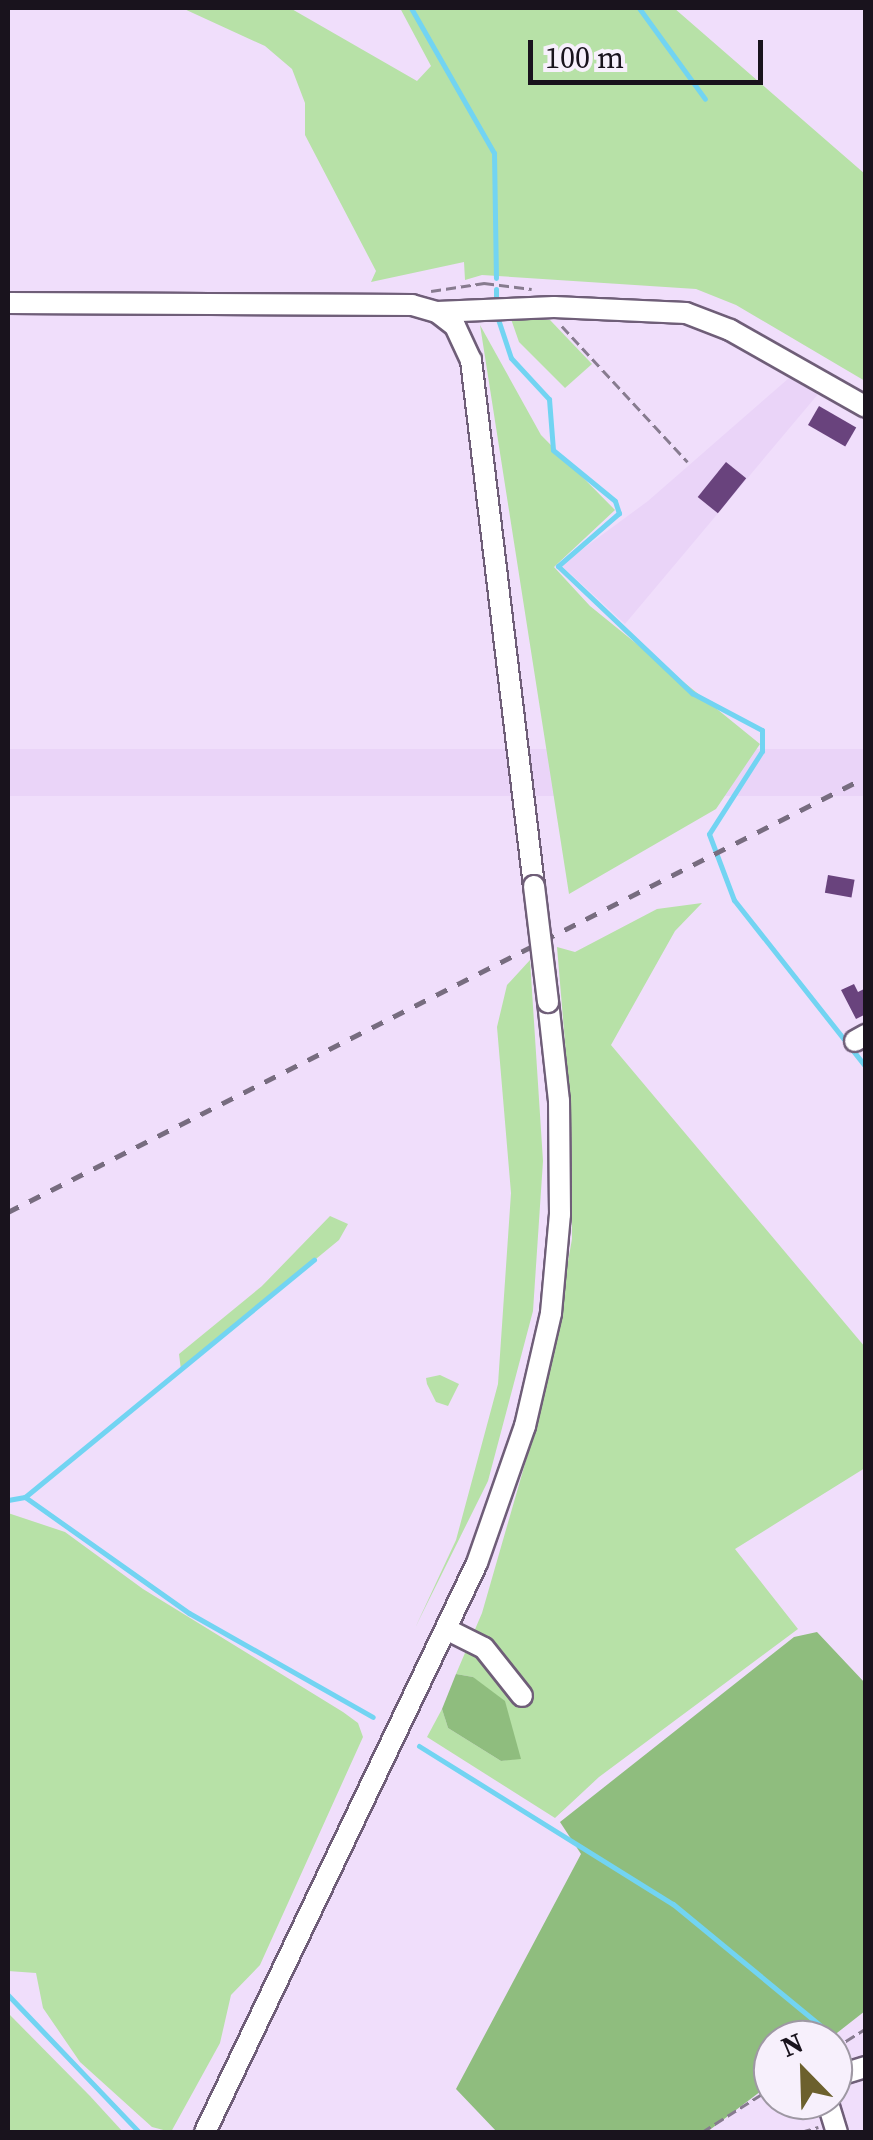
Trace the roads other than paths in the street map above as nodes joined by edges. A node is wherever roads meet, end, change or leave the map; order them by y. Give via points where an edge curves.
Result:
1 (8, 302) edge
2 (437, 312) junction
3 (866, 407) edge
4 (446, 1629) junction
5 (522, 1696) dead end
6 (205, 2132) edge

1 - 2 street via 412,305
2 - 3 street via 658,309 702,318
2 - 4 street, bridge via 460,333 471,360 562,1164 551,1313 504,1494
4 - 5 street via 484,1648
4 - 6 street

